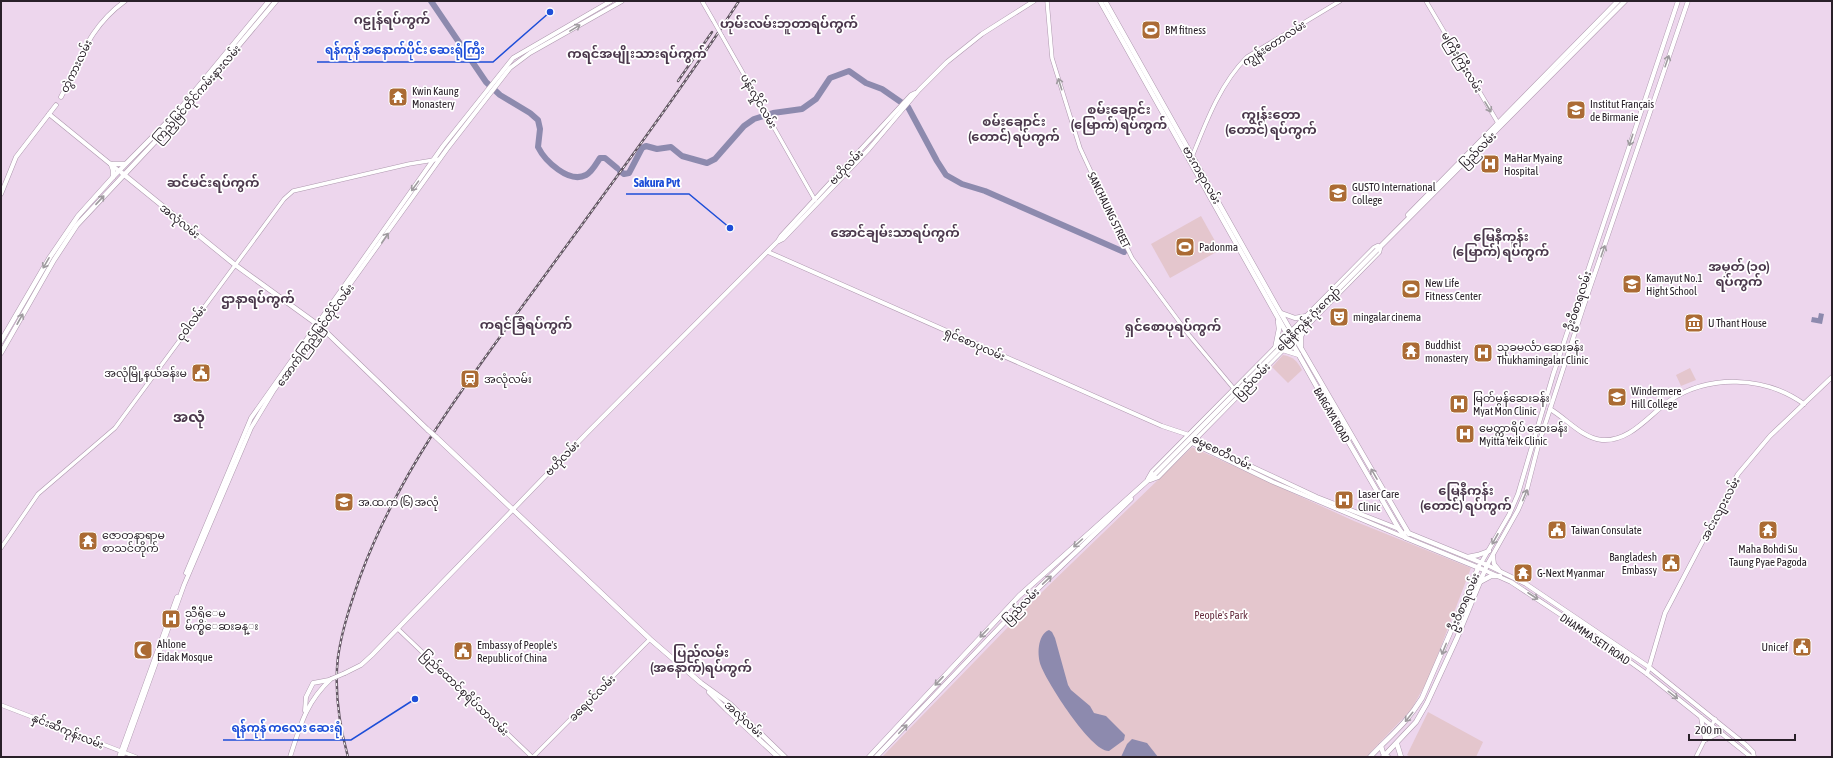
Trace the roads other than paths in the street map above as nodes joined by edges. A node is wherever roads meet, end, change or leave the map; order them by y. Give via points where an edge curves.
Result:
1 (126, 1) edge
2 (269, 1) edge
3 (276, 1) edge
4 (611, 1) edge
5 (622, 1) edge
6 (702, 1) edge
7 (1034, 1) edge
8 (1047, 1) edge
9 (1100, 1) edge
10 (1105, 1) edge
11 (1340, 1) edge
12 (1426, 1) edge
13 (1618, 1) edge
14 (1625, 1) edge
15 (1678, 1) edge
16 (1687, 1) edge
17 (602, 6) junction
18 (605, 11) junction
19 (583, 17) junction
20 (586, 22) junction
21 (237, 43) junction
22 (1652, 76) junction
23 (1660, 79) junction
24 (491, 87) junction
25 (61, 97) dead end
26 (56, 105) dead end
27 (902, 107) junction
28 (1640, 113) junction
29 (49, 114) junction
30 (1648, 116) junction
31 (1498, 123) junction
32 (168, 126) junction
33 (1173, 127) junction
34 (440, 159) junction
35 (1191, 159) junction
36 (433, 160) junction
37 (111, 164) junction
38 (126, 164) junction
39 (129, 169) junction
40 (119, 171) junction
41 (123, 175) junction
42 (112, 177) junction
43 (130, 180) junction
44 (116, 182) junction
45 (1614, 191) junction
46 (1, 194) edge
47 (1622, 194) junction
48 (815, 200) junction
49 (394, 215) junction
50 (398, 219) junction
51 (1602, 228) junction
52 (1610, 231) junction
53 (778, 241) junction
54 (1378, 248) junction
55 (768, 252) junction
56 (234, 264) junction
57 (351, 280) junction
58 (1577, 305) junction
59 (1584, 307) junction
60 (1279, 315) junction
61 (1307, 316) junction
62 (319, 325) junction
63 (1307, 326) junction
64 (1290, 334) junction
65 (1293, 339) junction
66 (1566, 339) junction
67 (1, 341) edge
68 (1573, 341) junction
69 (1301, 348) junction
70 (1274, 350) junction
71 (1283, 350) junction
72 (1, 353) edge
73 (1299, 355) junction
74 (1832, 377) edge
75 (1235, 390) junction
76 (1327, 395) junction
77 (1323, 398) junction
78 (1545, 402) junction
79 (1804, 404) junction
80 (1551, 407) junction
81 (1539, 418) junction
82 (1547, 421) junction
83 (1186, 436) junction
84 (1196, 439) junction
85 (1191, 443) junction
86 (1532, 444) junction
87 (1538, 446) junction
88 (1149, 480) junction
89 (1392, 505) junction
90 (513, 509) junction
91 (1386, 509) junction
92 (1393, 520) junction
93 (1389, 525) junction
94 (1399, 529) junction
95 (1407, 536) junction
96 (1, 548) edge
97 (1489, 551) junction
98 (1493, 554) junction
99 (1465, 557) junction
100 (1468, 563) junction
101 (1480, 565) junction
102 (1485, 568) junction
103 (1474, 574) junction
104 (1500, 574) junction
105 (1478, 583) junction
106 (1565, 610) junction
107 (1561, 616) junction
108 (398, 629) junction
109 (650, 639) junction
110 (1649, 667) junction
111 (1647, 674) junction
112 (331, 679) junction
113 (319, 682) junction
114 (702, 683) junction
115 (321, 688) junction
116 (306, 697) junction
117 (312, 699) junction
118 (1, 704) edge
119 (304, 714) junction
120 (1700, 716) junction
121 (1715, 719) junction
122 (1712, 725) junction
123 (1721, 732) junction
124 (1394, 735) junction
125 (1401, 739) junction
126 (1705, 740) junction
127 (1397, 744) junction
128 (1381, 746) junction
129 (122, 754) edge
130 (1385, 756) edge
131 (119, 757) edge
132 (136, 757) edge
133 (290, 757) edge
134 (533, 757) edge
135 (778, 757) edge
136 (785, 757) edge
137 (869, 757) edge
138 (876, 757) edge
139 (1370, 757) edge
140 (1401, 757) edge
141 (1696, 757) edge
142 (1753, 757) edge

1 - 25 main road, တွဲကားလမ်း via 94,31
2 - 21 main road, ကြည့်မြင်တိုင်ကမ်းနားလမ်း
3 - 21 main road, ကြည့်မြင်တိုင်ကမ်းနားလမ်း
4 - 17 main road, အောက်ကြည့်မြင်တိုင်လမ်း
5 - 18 main road, အောက်ကြည့်မြင်တိုင်လမ်း
6 - 48 street, ပန်းလှိုင်လမ်း, bridge
7 - 27 main road, ဗဟိုလမ်း via 982,34 947,62
75 -> 8 street, SANCHAUNG STREET via 1189,335 1132,258 1080,148 1052,58
9 - 33 main road, ဗားကရာလမ်း
10 - 33 main road, ဗားကရာလမ်း
11 - 35 street, ကျွန်းတောလမ်း via 1247,57 1236,68 1205,124
12 -> 31 street, မကြီးကြီးလမ်း
13 - 31 main road, ပြည်လမ်း
14 - 54 main road, ပြည်လမ်း
15 - 22 main road, ဦးဝီစာရလမ်း
23 -> 16 main road, ဦးဝီစာရလမ်း
17 - 18 main road
17 - 19 main road, အောက်ကြည့်မြင်တိုင်လမ်း
18 - 20 main road, အောက်ကြည့်မြင်တိုင်လမ်း
19 - 20 main road
19 - 24 main road, အောက်ကြည့်မြင်တိုင်လမ်း via 513,58
24 -> 20 main road, အောက်ကြည့်မြင်တိုင်လမ်း via 520,59
21 - 32 main road, ကြည့်မြင်တိုင်ကမ်းနားလမ်း
22 - 23 main road
22 - 28 main road, ဦးဝီစာရလမ်း
23 - 30 main road, ဦးဝီစာရလမ်း
24 - 34 main road, အောက်ကြည့်မြင်တိုင်လမ်း
24 - 36 main road, အောက်ကြည့်မြင်တိုင်လမ်း
26 - 29 main road, တွဲကားလမ်း
27 - 48 main road, ဗဟိုလမ်း
27 - 53 main road, ဗဟိုလမ်း via 840,179 783,239
28 - 30 main road
28 -> 45 main road, ဦးဝီစာရလမ်း
29 - 37 main road, အလုံလမ်း
29 - 46 main road, တွဲကားလမ်း via 20,152
30 - 47 main road, ဦးဝီစာရလမ်း
31 - 54 main road, ပြည်လမ်း
32 - 38 main road, ကြည့်မြင်တိုင်ကမ်းနားလမ်း
32 - 39 main road, ကြည့်မြင်တိုင်ကမ်းနားလမ်း
33 - 35 main road, ဗားကရာလမ်း
34 - 36 street, ငုဝါလမ်း
34 - 50 main road, အောက်ကြည့်မြင်တိုင်လမ်း
35 - 60 main road, ဗားကရာလမ်း
36 -> 49 main road, အောက်ကြည့်မြင်တိုင်လမ်း
36 - 56 street, ငုဝါလမ်း via 293,191
37 - 38 main road
37 - 40 main road, အလုံလမ်း
37 - 42 main road
38 - 40 main road, ကြည့်မြင်တိုင်ကမ်းနားလမ်း
39 - 41 main road, ကြည့်မြင်တိုင်ကမ်းနားလမ်း
39 - 43 main road
40 - 41 main road, အလုံလမ်း
40 - 42 main road, ကြည့်မြင်တိုင်ကမ်းနားလမ်း
41 - 43 main road, အလုံလမ်း
41 - 44 main road, ကြည့်မြင်တိုင်ကမ်းနားလမ်း
42 -> 67 main road, ကြည့်မြင်တိုင်ကမ်းနားလမ်း via 63,237
43 - 44 main road
43 - 56 main road, အလုံလမ်း
72 -> 44 main road, ကြည့်မြင်တိုင်ကမ်းနားလမ်း via 61,248 80,222
45 - 47 main road
45 - 51 main road, ဦးဝီစာရလမ်း
47 - 52 main road, ဦးဝီစာရလမ်း
48 - 53 main road, ဗဟိုလမ်း
49 - 50 main road
49 - 57 main road, အောက်ကြည့်မြင်တိုင်လမ်း
57 -> 50 main road, အောက်ကြည့်မြင်တိုင်လမ်း
51 - 52 main road
51 - 58 main road, ဦးဝီစာရလမ်း
59 -> 52 main road, ဦးဝီစာရလမ်း
53 - 55 main road, ဗဟိုလမ်း
54 - 61 main road, ပြည်လမ်း via 1374,248
54 - 63 main road, ပြည်လမ်း via 1379,252
54 - 88 main road, မြေနီကုန်း ဂုံးကျော်, bridge
55 - 83 main road, ရှင်စောပုလမ်း
55 - 90 main road, ဗဟိုလမ်း
56 - 62 main road, အလုံလမ်း
56 - 96 street, ငုဝါလမ်း via 115,428 38,494 15,524
57 - 62 main road, အောက်ကြည့်မြင်တိုင်လမ်း
58 - 59 main road
58 - 66 main road, ဦးဝီစာရလမ်း
59 - 68 main road, ဦးဝီစာရလမ်း
60 - 61 main road via 1295,318
60 - 64 main road, ဗားကရာလမ်း
60 - 70 main road
61 - 64 main road, ပြည်လမ်း
62 - 90 main road, အလုံလမ်း, bridge
62 - 129 main road, အောက်ကြည့်မြင်တိုင်လမ်း via 259,415 234,460 208,522
63 - 65 main road, ပြည်လမ်း
63 - 69 main road via 1301,336
64 - 65 main road, ဗားကရာလမ်း
64 - 70 main road, ပြည်လမ်း
65 - 69 main road, ဗားကရာလမ်း
65 - 71 main road, ပြည်လမ်း
65 - 73 main road
66 - 68 main road
66 - 78 main road, ဦးဝီစာရလမ်း
68 - 80 main road, ဦးဝီစာရလမ်း
69 - 76 main road, ဗားကရာလမ်း
70 - 75 main road, ပြည်လမ်း
71 - 73 main road
71 - 84 main road, ပြည်လမ်း
73 - 77 main road, BARGAYA ROAD
74 - 79 main road, အင်းလျားလမ်း
75 - 83 main road, ပြည်လမ်း
76 - 77 main road
89 -> 76 main road, ဗားကရာလမ်း
77 - 91 main road, BARGAYA ROAD
78 - 80 main road
78 - 81 main road, ဦးဝီစာရလမ်း
79 - 80 main road via 1765,385 1742,382 1702,386 1678,396 1627,434 1602,440 1582,433
79 - 110 main road, အင်းလျားလမ်း via 1754,454 1732,485 1665,614
80 - 82 main road, ဦးဝီစာရလမ်း
81 - 82 main road
81 - 86 main road, ဦးဝီစာရလမ်း
82 - 87 main road, ဦးဝီစာရလမ်း
83 - 84 main road, ဓမ္မစေတီလမ်း
83 - 85 main road, ဓမ္မစေတီလမ်း
83 - 88 main road, ပြည်လမ်း via 1152,472
84 - 85 main road, ပြည်လမ်း
84 - 93 main road, ဓမ္မစေတီလမ်း via 1317,497
85 - 88 main road, ပြည်လမ်း via 1158,477
85 - 95 main road, ဓမ္မစေတီလမ်း via 1273,482
86 - 87 main road
86 -> 97 main road, ဦးဝီစာရလမ်း via 1518,494
98 -> 87 main road, ဦးဝီစာရလမ်း via 1522,502
88 -> 137 main road, ပြည်လမ်း via 1019,596
138 -> 88 main road, ပြည်လမ်း via 1024,602
89 - 91 main road via 1390,509
89 - 95 main road, ဗားကရာလမ်း
90 - 108 main road, ဗဟိုလမ်း
90 - 109 main road, အလုံလမ်း
91 - 92 main road
92 - 93 main road via 1393,524
92 - 94 main road
93 - 94 main road, ဓမ္မစေတီလမ်း
94 - 95 main road
95 - 99 main road, ဓမ္မစေတီလမ်း
95 - 100 main road, ဓမ္မစေတီလမ်း
97 - 99 main road
97 - 101 main road, ဦးဝီစာရလမ်း
98 - 102 main road, ဦးဝီစာရလမ်း
98 - 104 main road via 1494,564
99 - 101 main road, ဓမ္မစေတီလမ်း
100 - 101 main road, ဓမ္မစေတီလမ်း
100 - 103 main road
101 - 102 main road, ဓမ္မစေတီလမ်း
101 - 103 main road, ဦးဝီစာရလမ်း
102 - 104 main road, DHAMMA SETI ROAD
102 - 105 main road, ဦးဝီစာရလမ်း
103 -> 124 main road, ဦးဝီစာရလမ်း via 1422,698
104 - 105 main road
104 - 106 main road, DHAMMA SETI ROAD via 1526,584
104 -> 107 main road, DHAMMA SETI ROAD
105 - 125 main road, ဦးဝီစာရလမ်း via 1433,691 1416,722
106 - 107 main road
106 - 110 main road, DHAMMA SETI ROAD
107 - 111 main road, DHAMMA SETI ROAD
108 - 112 main road, ဗဟိုလမ်း, bridge via 361,665
108 - 134 street, ပြည်ထောင်စုရိပ်သာလမ်း
109 - 114 main road, အလုံလမ်း
109 - 134 street, ခရေပင်လမ်း
110 - 111 main road, အင်းလျားလမ်း
110 - 121 main road, DHAMMA SETI ROAD
111 -> 120 main road, DHAMMA SETI ROAD
112 - 113 main road
112 - 115 main road
113 - 115 main road via 322,684
113 - 116 main road via 313,683
114 - 135 main road, အလုံလမ်း
114 - 136 main road, အလုံလမ်း via 739,712
115 - 117 main road
116 - 117 main road via 308,700
116 - 119 main road
117 - 119 main road
118 - 129 street, နှင်းဆီကုန်းလမ်း
119 - 133 main road
120 - 122 main road
120 - 126 main road
121 - 122 street
121 - 142 main road via 1753,752
122 - 123 main road
122 - 126 street
123 - 126 main road
123 - 142 main road
124 - 125 main road
124 - 128 main road, ဦးဝီစာရလမ်း
125 - 127 main road, ဦးဝီစာရလမ်း
126 - 141 street
127 - 130 main road, ဦးဝီစာရလမ်း
127 - 140 main road
128 - 130 main road
128 - 139 main road, ဦးဝီစာရလမ်း
129 - 131 main road, အောက်ကြည့်မြင်တိုင်လမ်း
129 - 132 street, နှင်းဆီကုန်းလမ်း

